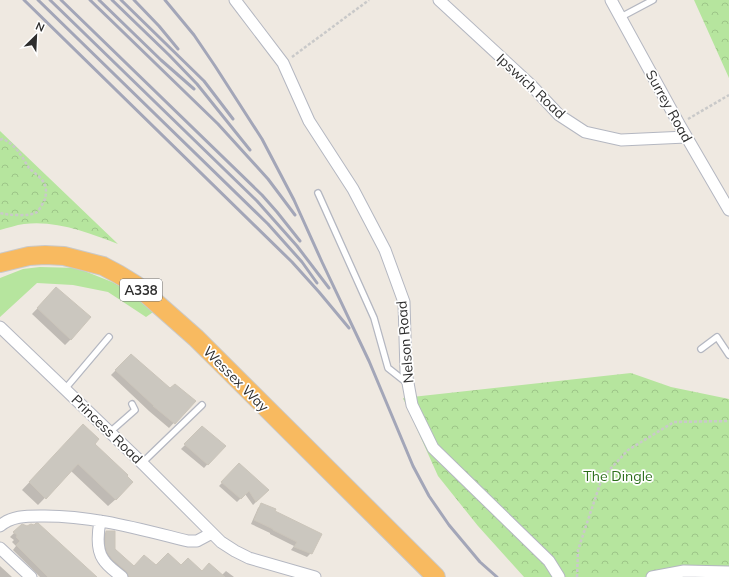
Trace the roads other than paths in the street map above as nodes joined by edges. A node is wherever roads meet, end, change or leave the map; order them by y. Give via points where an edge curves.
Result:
1 (235, 0) edge
2 (439, 0) edge
3 (611, 0) edge
4 (653, 0) edge
5 (621, 17) junction
6 (686, 137) junction
7 (318, 193) dead end
8 (729, 210) edge
9 (0, 263) edge
10 (0, 327) edge
11 (109, 337) dead end
12 (701, 349) dead end
13 (729, 355) edge
14 (408, 385) junction
15 (65, 389) junction
16 (132, 404) dead end
17 (202, 405) dead end
18 (110, 432) junction
19 (142, 462) junction
20 (100, 521) junction
21 (0, 526) edge
22 (212, 533) junction
23 (0, 548) edge
24 (729, 572) edge
25 (284, 573) edge
26 (687, 574) edge
27 (31, 577) edge
28 (122, 577) edge
29 (315, 577) edge
30 (436, 577) edge
31 (559, 577) edge
32 (652, 577) edge

1 - 14 street, Nelson Road via 283,63 309,120 353,189 385,250 404,302
2 - 6 street, Ipswich Road via 531,85 559,115 585,132 621,140
3 - 5 street, Surrey Road
4 - 5 lane
5 - 6 street, Surrey Road
6 - 8 street, Surrey Road
7 - 14 lane via 374,318 388,368
9 - 30 highway, Wessex Way / A338 via 29,256 64,256 103,266 136,285 196,338
10 - 15 street, Princess Road
11 - 15 lane
12 - 13 lane via 717,337
14 - 31 street, Nelson Road via 412,405 433,448 549,561
15 - 18 street, Princess Road
16 - 18 lane via 135,410
17 - 19 lane
18 - 19 street, Princess Road
19 - 22 street, Princess Road
20 - 21 street via 60,516 21,516 5,521
20 - 22 street via 188,541 197,541
20 - 28 street via 98,532 103,560
22 - 25 street, Princess Road via 221,542 248,558
23 - 27 street
24 - 26 street
25 - 29 street, Princess Road
26 - 32 street

